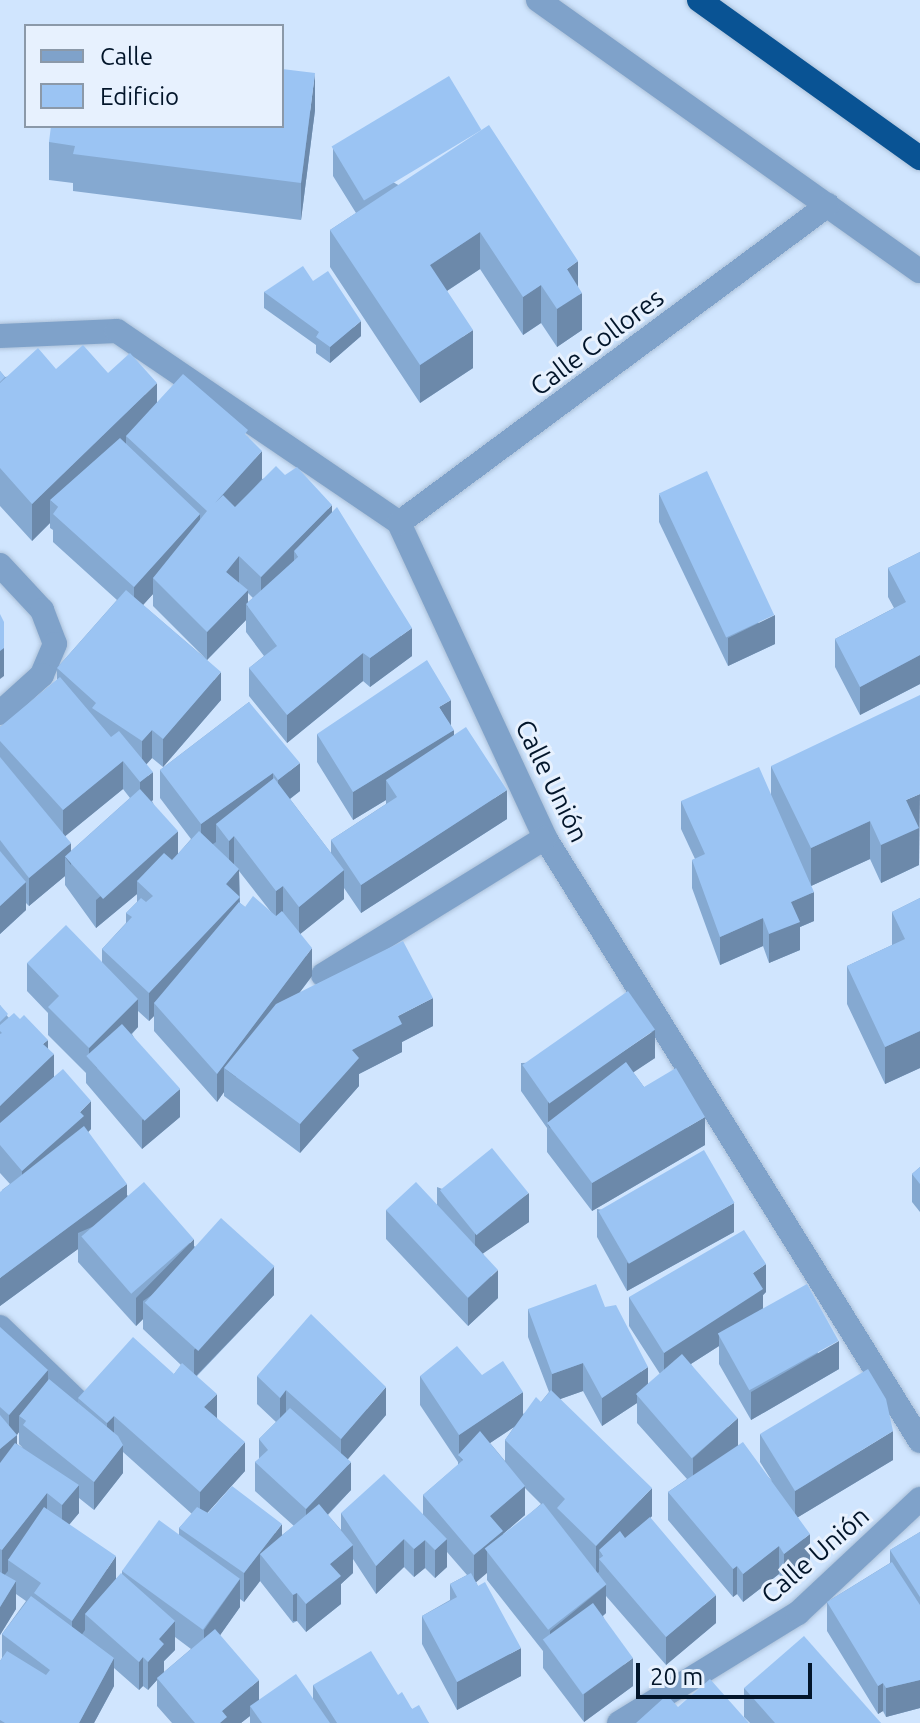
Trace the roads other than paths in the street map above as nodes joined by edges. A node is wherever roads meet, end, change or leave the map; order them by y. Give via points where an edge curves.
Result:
1 (538, 0) edge
2 (699, 0) edge
3 (920, 158) edge
4 (828, 205) junction
5 (920, 271) edge
6 (0, 336) edge
7 (399, 523) junction
8 (0, 565) edge
9 (0, 713) edge
10 (545, 838) junction
11 (323, 975) dead end
12 (0, 1327) edge
13 (77, 1401) edge
14 (920, 1441) edge
15 (920, 1499) edge
16 (619, 1723) edge

1 - 4 street
2 - 3 highway
4 - 5 street
4 - 7 street, Calle Collores
6 - 7 street via 117,331
7 - 10 street, Calle Unión
8 - 9 street via 42,610 55,644 42,675
10 - 11 street
10 - 14 street, Calle Unión
12 - 13 street
15 - 16 street, Calle Unión via 798,1613

